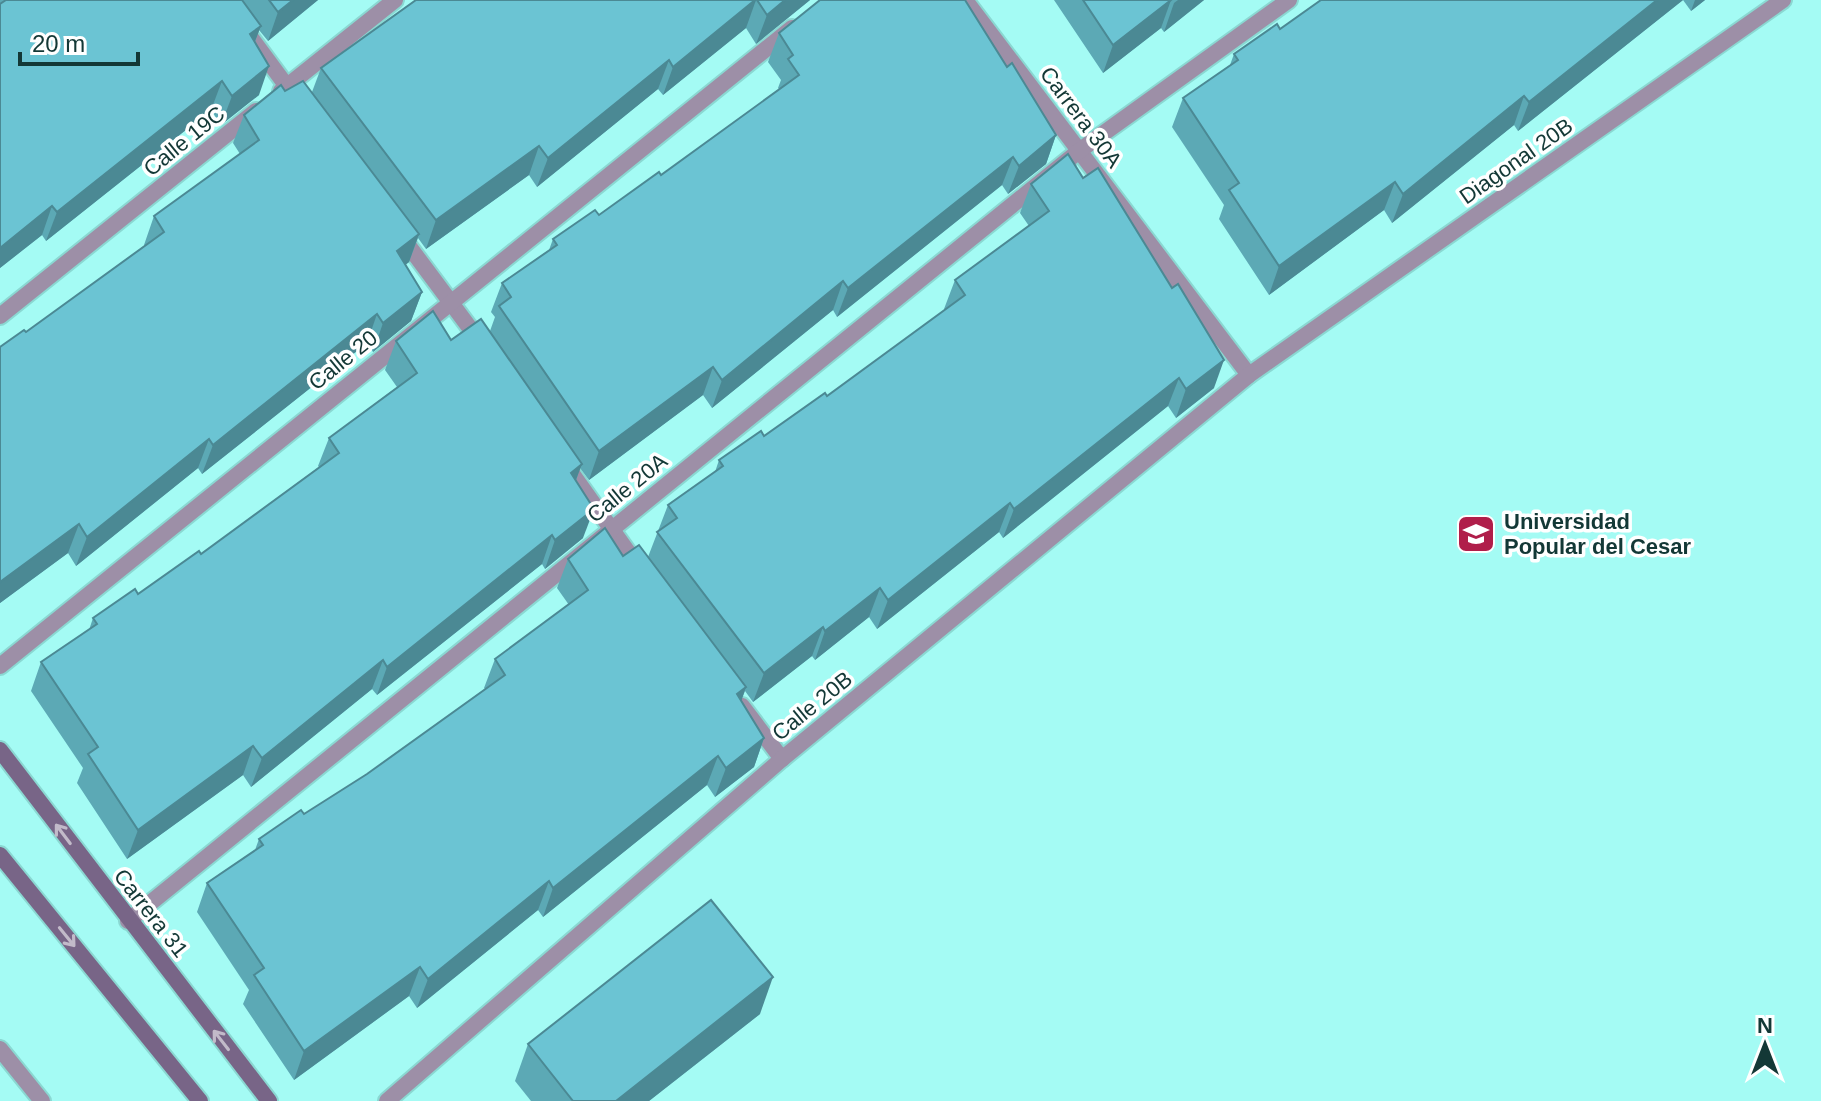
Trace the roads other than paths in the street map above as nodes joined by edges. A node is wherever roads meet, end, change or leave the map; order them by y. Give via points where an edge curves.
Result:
1 (223, 0) edge
2 (395, 0) edge
3 (965, 0) edge
4 (1289, 0) edge
5 (1783, 0) edge
6 (804, 19) edge
7 (286, 86) junction
8 (315, 124) edge
9 (1079, 151) junction
10 (393, 225) edge
11 (451, 300) junction
12 (0, 316) edge
13 (486, 351) edge
14 (1275, 357) joint
15 (1249, 375) junction
16 (557, 454) edge
17 (610, 530) junction
18 (649, 581) edge
19 (0, 666) edge
20 (734, 696) edge
21 (0, 750) edge
22 (782, 759) junction
23 (0, 855) edge
24 (128, 921) junction
25 (0, 1049) edge
26 (42, 1101) edge
27 (200, 1101) edge
28 (269, 1101) edge
29 (387, 1101) edge

1 - 7 street
2 - 7 street, Calle 19C
3 - 9 street, Carrera 30A
4 - 9 street, Calle 20A
5 - 14 street, Diagonal 20B
6 - 11 street, Calle 20
7 - 8 street
7 - 12 street, Calle 19C
9 - 15 street, Carrera 30A
9 - 17 street, Calle 20A
10 - 11 street
11 - 13 street
11 - 19 street, Calle 20
14 - 15 street, Calle 20B
15 - 22 street, Calle 20B
16 - 17 street
17 - 18 street
17 - 24 street, Calle 20A
20 - 22 street
24 -> 21 main road, Carrera 31
22 - 29 street, Calle 20B
23 -> 27 main road
28 -> 24 main road, Carrera 31
25 - 26 street

